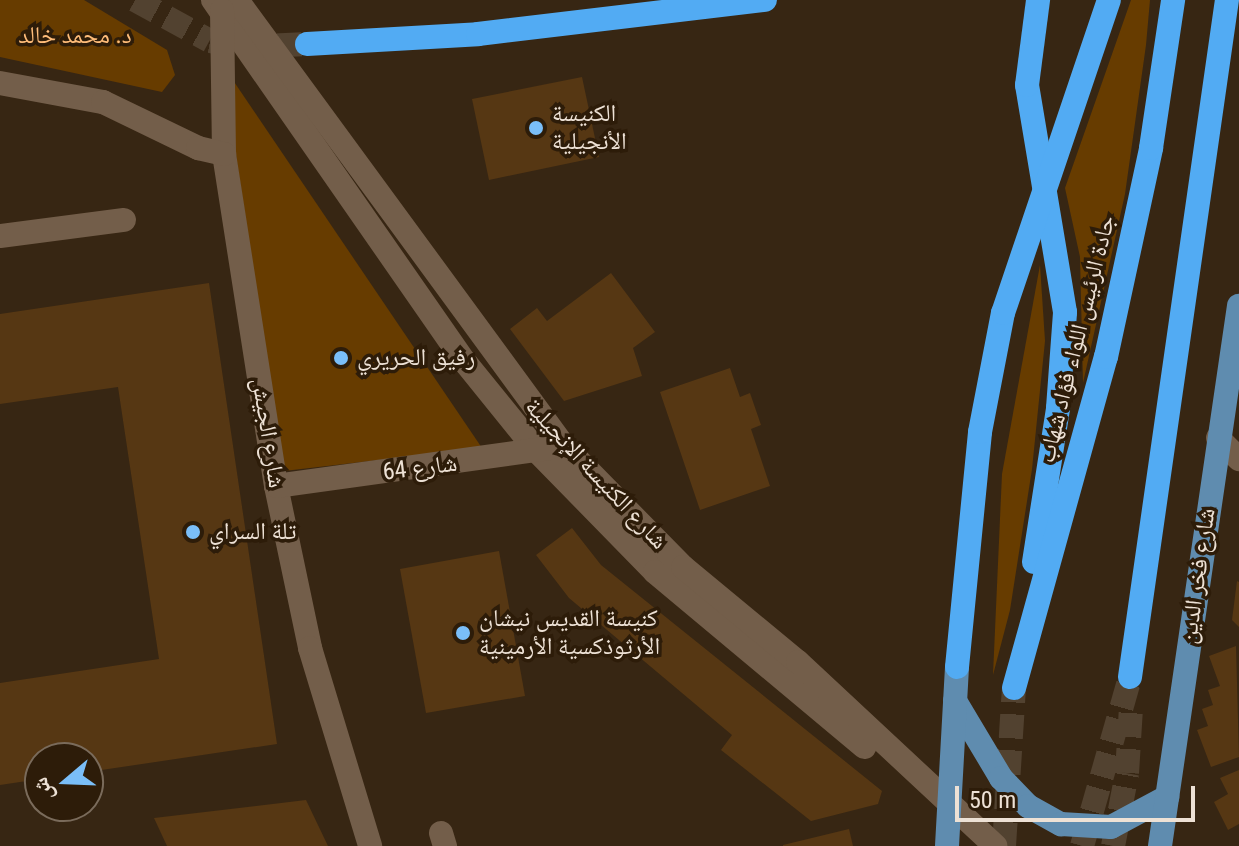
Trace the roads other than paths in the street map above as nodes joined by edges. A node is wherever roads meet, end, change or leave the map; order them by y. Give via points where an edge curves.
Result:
1 (765, 0) edge
2 (1038, 0) edge
3 (1109, 0) edge
4 (1173, 0) edge
5 (1227, 0) edge
6 (226, 3) edge
7 (307, 44) tunnel mouth
8 (1239, 48) edge
9 (0, 83) edge
10 (1212, 124) junction
11 (224, 154) junction
12 (124, 220) dead end
13 (0, 236) edge
14 (1239, 306) edge
15 (1233, 377) edge
16 (1218, 438) junction
17 (563, 445) junction
18 (537, 451) junction
19 (1239, 459) edge
20 (276, 486) junction
21 (1020, 656) junction
22 (957, 667) joint
23 (1130, 677) tunnel mouth
24 (1014, 688) tunnel mouth
25 (955, 701) junction
26 (1167, 797) junction
27 (948, 825) edge
28 (370, 846) edge
29 (995, 846) edge
30 (1160, 846) edge

1 - 7 highway via 478,34
2 - 21 highway via 1027,85 1065,312 1058,408
3 - 22 highway via 1022,244 991,367 970,514
4 - 21 highway, جادة الرئيس اللواء فؤاد شهاب via 1151,148 1106,357
5 - 10 highway
6 - 11 street, شارع الجيش
6 - 17 street, شارع الكنيسة الإنجيلية
6 - 18 street, شارع الكنيسة الإنجيلية via 465,362
8 - 10 highway
9 - 11 street via 103,102 198,148
10 - 23 highway
11 - 20 street, شارع الجيش
12 - 13 street
14 - 15 main road, شارع فخر الدين
15 - 16 main road, شارع فخر الدين
16 - 19 street
16 - 26 main road, شارع فخر الدين
17 - 18 street, شارع 64
17 - 27 street, شارع الكنيسة الإنجيلية via 683,567 798,662
18 - 20 street, شارع 64
18 - 27 street, شارع الكنيسة الإنجيلية via 655,572 838,723
20 - 28 street, شارع الجيش via 310,648
21 - 24 highway, جادة الرئيس اللواء فؤاد شهاب
22 - 25 main road
25 - 26 main road via 1008,786 1028,806 1061,824 1111,827
25 - 27 main road
26 - 30 main road, شارع فخر الدين
27 - 29 street, شارع الكنيسة الإنجيلية

